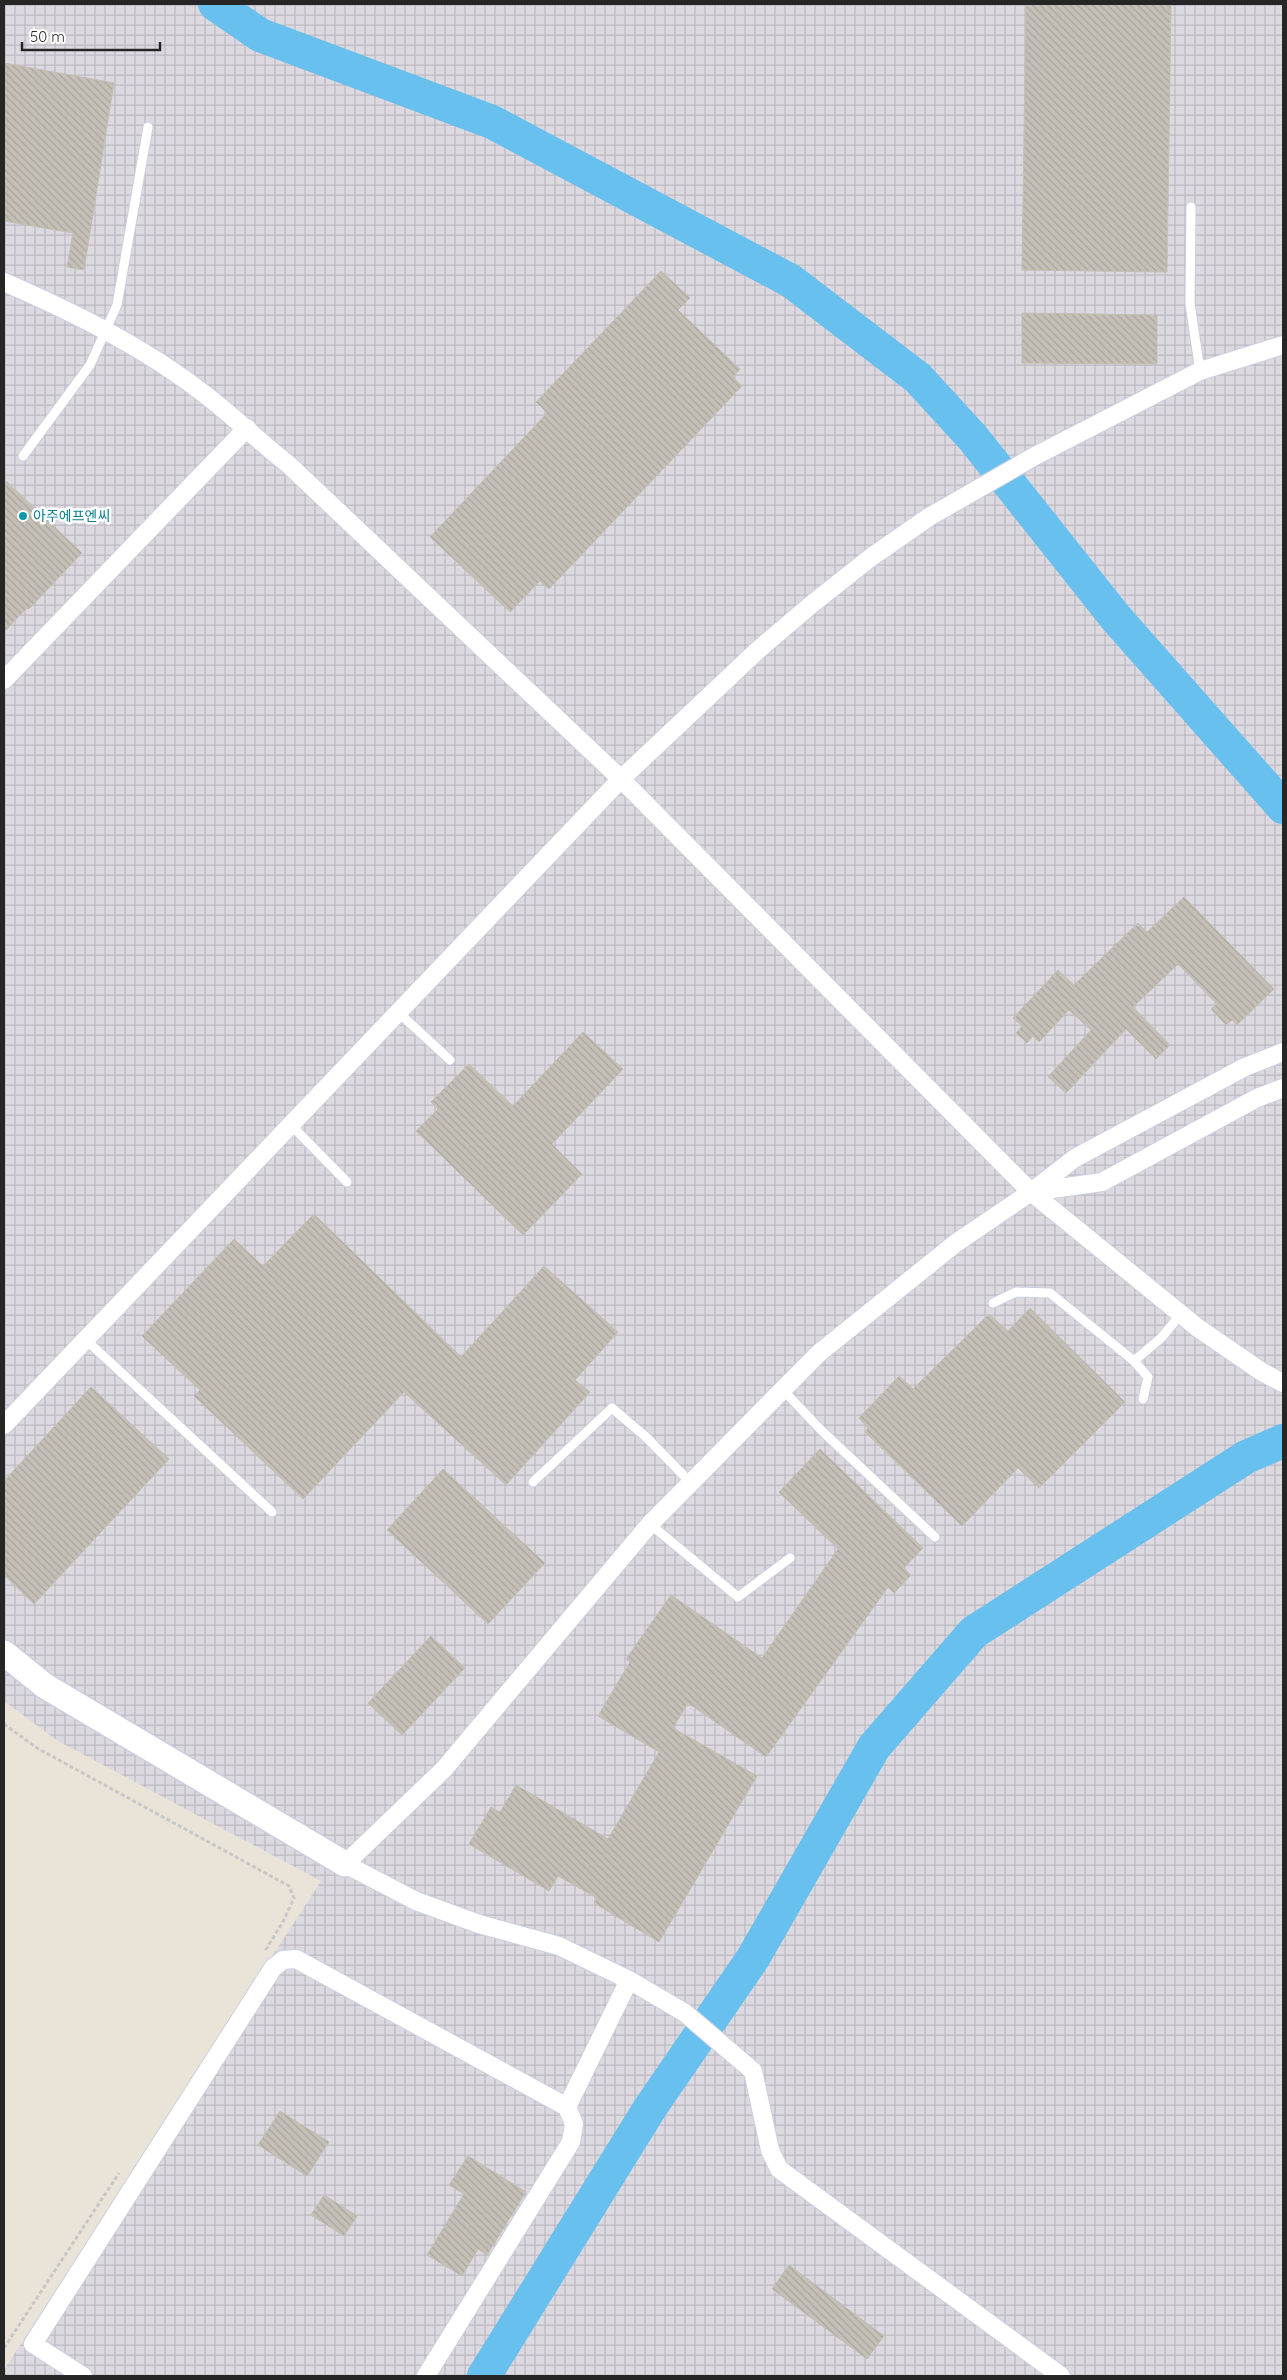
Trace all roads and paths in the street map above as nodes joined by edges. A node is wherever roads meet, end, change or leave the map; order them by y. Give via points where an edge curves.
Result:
1 (148, 127) dead end
2 (1190, 207) dead end
3 (4, 282) edge
4 (106, 331) junction
5 (1283, 345) edge
6 (1200, 371) junction
7 (247, 428) junction
8 (23, 456) dead end
9 (4, 680) edge
10 (621, 780) junction
11 (398, 1012) junction
12 (1283, 1052) edge
13 (450, 1060) dead end
14 (1283, 1088) edge
15 (291, 1124) junction
16 (347, 1182) dead end
17 (1031, 1192) junction
18 (993, 1303) dead end
19 (1180, 1314) junction
20 (85, 1339) junction
21 (1134, 1361) junction
22 (1283, 1383) edge
23 (783, 1390) junction
24 (1143, 1399) dead end
25 (4, 1425) edge
26 (533, 1482) dead end
27 (691, 1483) junction
28 (272, 1512) dead end
29 (650, 1524) junction
30 (935, 1537) dead end
31 (790, 1558) dead end
32 (4, 1653) edge
33 (4, 1724) edge
34 (345, 1864) junction
35 (263, 1953) dead end
36 (629, 1980) junction
37 (567, 2107) junction
38 (122, 2167) dead end
39 (4, 2348) edge
40 (83, 2376) edge
41 (426, 2376) edge
42 (1061, 2376) edge

1 - 4 lane via 117,305
2 - 6 lane via 1190,304
3 - 4 street
4 - 7 street via 206,395
4 - 8 lane via 90,365
5 - 6 street
6 - 10 street via 1035,456 870,558 758,650
7 - 9 street
7 - 10 street
10 - 11 street
10 - 17 street
11 - 13 lane
11 - 15 street
12 - 17 street via 1245,1067 1075,1158
14 - 17 street via 1257,1098 1102,1182
15 - 16 lane
15 - 20 street
17 - 19 street
17 - 23 street via 956,1243 819,1354
18 - 21 lane via 1016,1292 1050,1293
19 - 21 lane via 1161,1338
19 - 22 street via 1262,1372
20 - 25 street
20 - 28 lane
21 - 24 lane via 1148,1377
23 - 27 street
23 - 30 lane
26 - 27 lane via 612,1408
27 - 29 street
29 - 31 lane via 738,1597
29 - 34 street via 444,1769
32 - 34 street via 45,1686
33 - 35 path via 37,1748 288,1886 294,1898
34 - 36 street via 416,1901 479,1924 559,1946
36 - 37 street
36 - 42 street via 685,2013 753,2071 770,2150 779,2169
37 - 40 street via 296,1959 284,1960 273,1968 33,2344
37 - 41 street via 574,2124 571,2142
38 - 39 path

